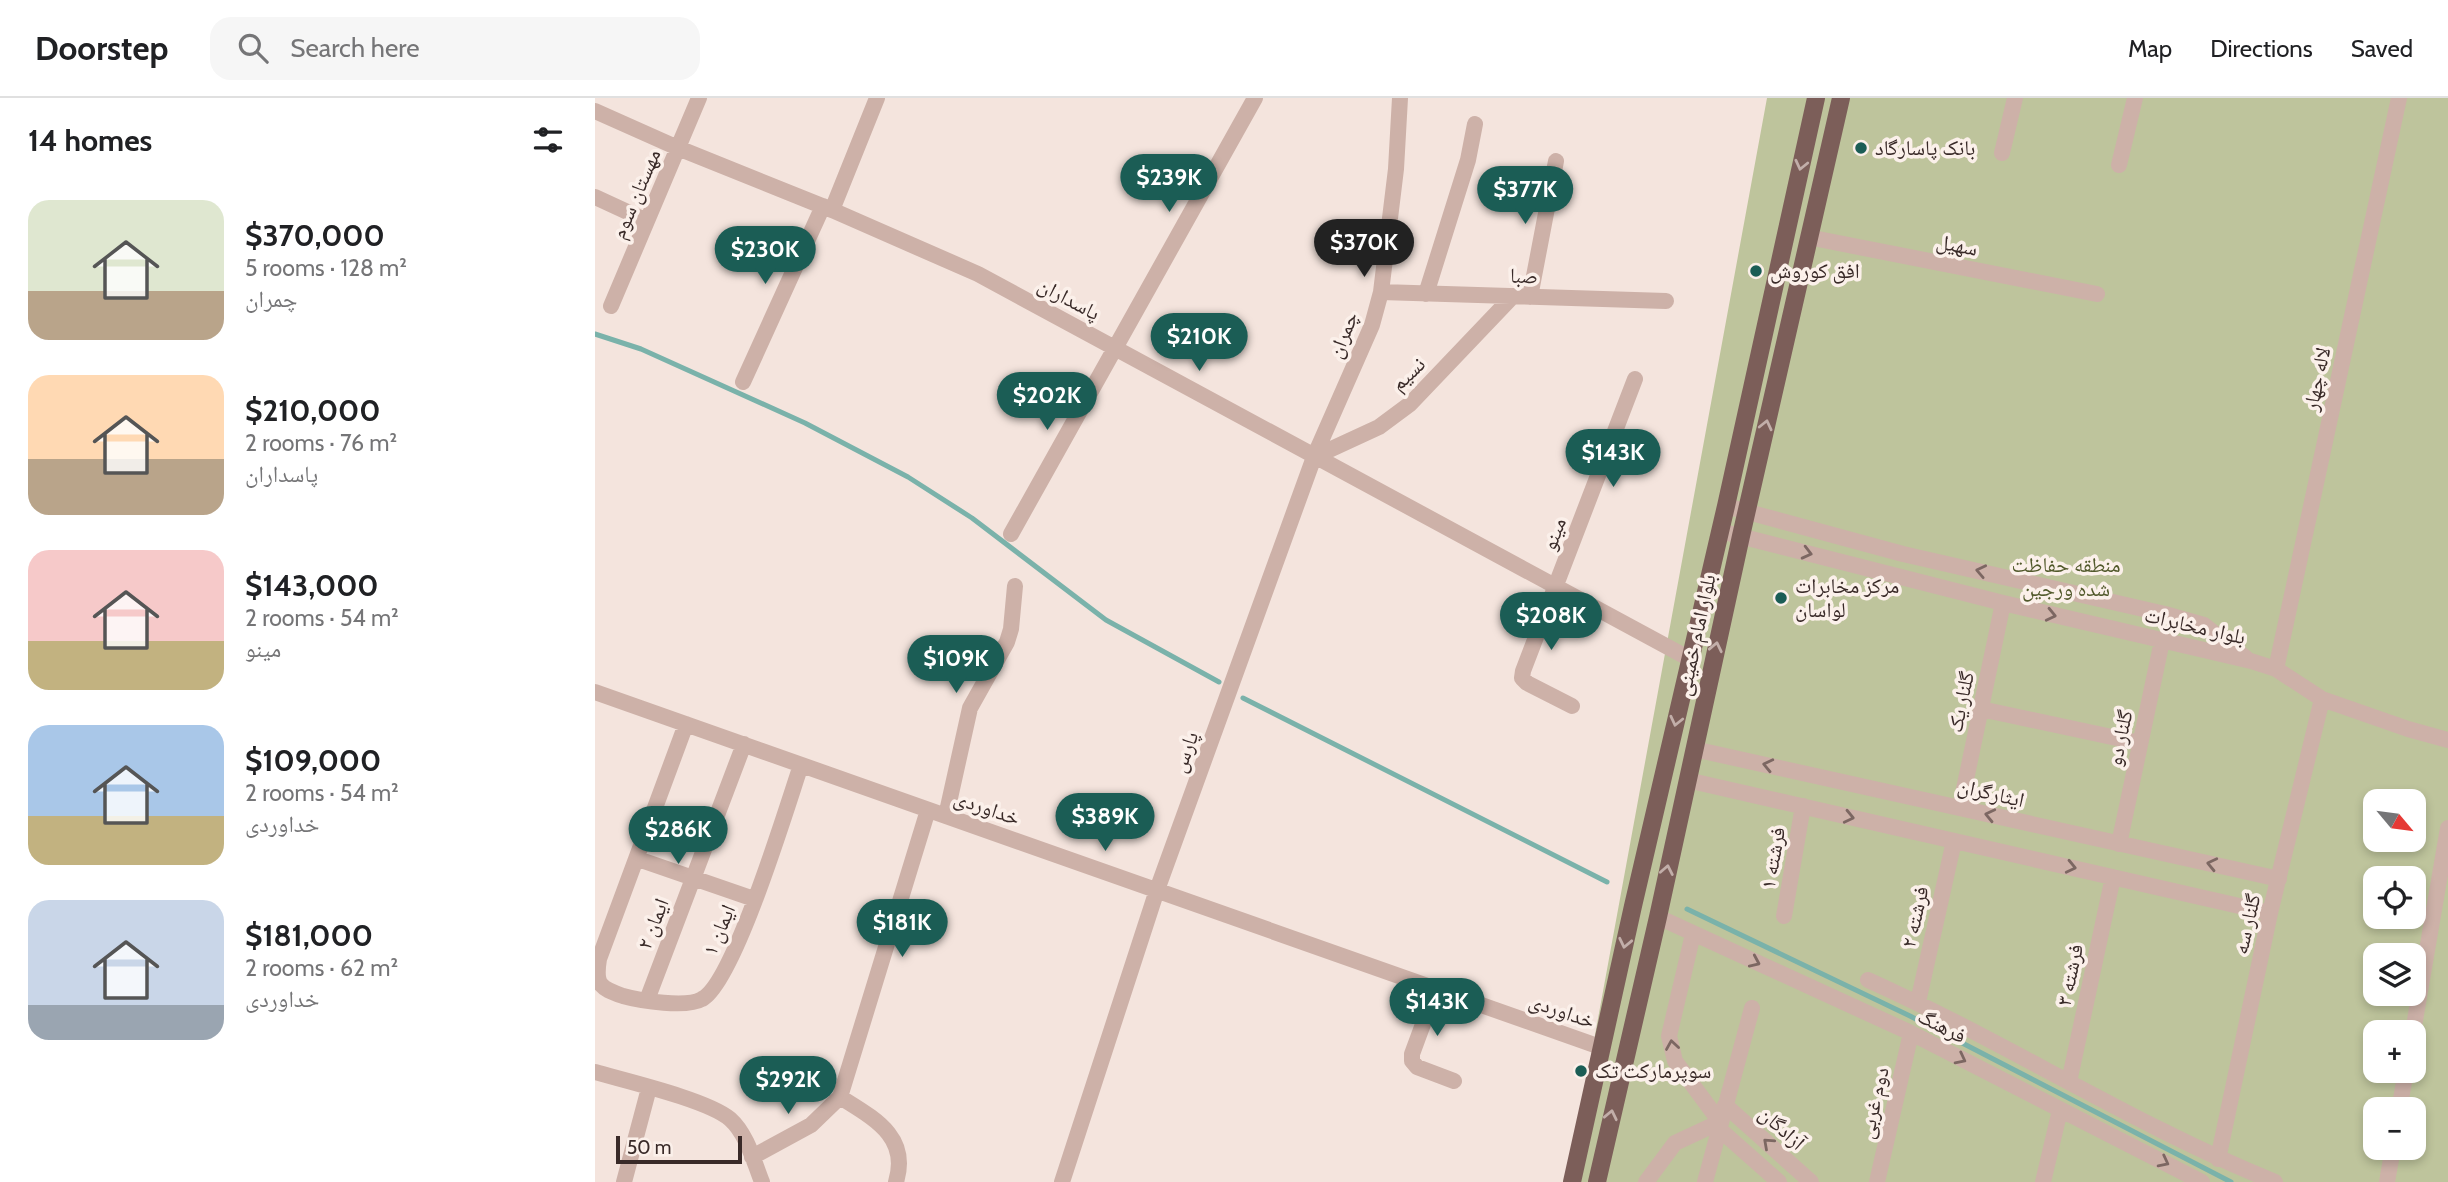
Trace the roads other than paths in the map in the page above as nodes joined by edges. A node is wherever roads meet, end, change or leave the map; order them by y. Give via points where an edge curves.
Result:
1 (699, 98) edge
2 (877, 98) edge
3 (1255, 98) edge
4 (1400, 98) edge
5 (1816, 98) edge
6 (1842, 98) edge
7 (2015, 98) edge
8 (2135, 98) edge
9 (2399, 98) edge
10 (595, 111) edge
11 (1475, 124) dead end
12 (678, 148) junction
13 (2002, 153) dead end
14 (1556, 161) dead end
15 (2119, 165) dead end
16 (595, 197) edge
17 (828, 208) junction
18 (647, 221) junction
19 (1808, 236) junction
20 (1381, 292) junction
21 (1426, 293) junction
22 (2097, 295) dead end
23 (1513, 296) junction
24 (1530, 297) junction
25 (1666, 301) dead end
26 (611, 306) dead end
27 (1115, 348) junction
28 (1635, 379) dead end
29 (743, 382) dead end
30 (1314, 457) junction
31 (1726, 506) junction
32 (1747, 511) junction
33 (1720, 531) junction
34 (1011, 534) dead end
35 (1741, 536) junction
36 (1015, 586) dead end
37 (1556, 587) junction
38 (2003, 603) junction
39 (2162, 641) junction
40 (1690, 659) junction
41 (2251, 661) junction
42 (2276, 669) junction
43 (595, 692) edge
44 (2322, 698) junction
45 (1572, 706) dead end
46 (1981, 709) junction
47 (686, 724) junction
48 (2448, 740) edge
49 (2140, 743) junction
50 (744, 744) junction
51 (1694, 749) junction
52 (801, 765) junction
53 (1687, 780) junction
54 (1803, 806) junction
55 (1961, 808) junction
56 (928, 810) junction
57 (946, 816) junction
58 (2448, 828) edge
59 (1954, 841) junction
60 (2119, 844) junction
61 (638, 859) junction
62 (2113, 877) junction
63 (693, 878) junction
64 (2279, 879) junction
65 (1157, 890) junction
66 (754, 899) junction
67 (2270, 913) junction
68 (1784, 916) dead end
69 (1658, 917) junction
70 (1693, 933) junction
71 (596, 977) edge
72 (1868, 980) dead end
73 (1436, 989) junction
74 (647, 1000) junction
75 (1918, 1002) junction
76 (1752, 1008) dead end
77 (2415, 1020) edge
78 (1911, 1033) junction
79 (1603, 1048) junction
80 (595, 1072) edge
81 (1454, 1081) dead end
82 (2069, 1082) junction
83 (649, 1088) junction
84 (840, 1097) junction
85 (1725, 1105) junction
86 (2060, 1110) junction
87 (1719, 1125) junction
88 (752, 1157) junction
89 (2218, 1159) junction
90 (2391, 1160) edge
91 (624, 1182) edge
92 (762, 1182) edge
93 (896, 1182) edge
94 (1062, 1182) edge
95 (1572, 1182) edge
96 (1597, 1182) edge
97 (1646, 1182) edge
98 (1705, 1182) edge
99 (1779, 1182) edge
100 (1811, 1182) edge
101 (1877, 1182) edge
102 (2043, 1182) edge
103 (2202, 1182) edge
104 (2275, 1182) edge
105 (2387, 1182) edge

1 - 12 street, مهستان سوم
2 - 17 street
3 - 27 street
4 - 20 street, چمران
5 -> 31 main road, بلوار امام خمینی
6 - 19 main road, بلوار امام خمینی
7 - 13 street
8 - 15 street
9 - 42 street, لاله چهار
10 - 12 street, پاسداران
11 - 21 street
12 - 17 street, پاسداران
12 - 18 street, مهستان سوم
14 - 24 street
16 - 18 street
17 - 27 street, پاسداران via 978,274
17 - 29 street
18 - 26 street, مهستان سوم
19 - 22 street, سهیل
32 -> 19 main road, بلوار امام خمینی
20 - 21 street, صبا
20 - 30 street, چمران
21 - 23 street, صبا
23 - 24 street, صبا
23 - 30 street, نسیم via 1411,404
24 - 25 street, صبا
27 - 30 street, پاسداران
27 - 34 street
28 - 37 street, مینو
30 - 37 street, پاسداران
30 - 65 street, پارس
31 - 32 street, بلوار مخابرات
31 - 33 main road, بلوار امام خمینی
32 - 35 main road, بلوار امام خمینی
41 -> 32 street, بلوار مخابرات via 2204,625 1903,554
33 - 35 street, بلوار مخابرات
33 - 40 main road, بلوار امام خمینی
35 -> 38 street, بلوار مخابرات
51 -> 35 main road, بلوار امام خمینی
36 - 57 street via 1011,629 970,708
37 - 40 street, پاسداران
37 - 45 street, مینو via 1522,678
38 -> 39 street, بلوار مخابرات
38 - 46 street, گلنار یک
39 - 41 street, بلوار مخابرات
39 - 49 street, گلنار دو
40 -> 79 main road, بلوار امام خمینی
41 - 42 street
42 - 44 street
43 - 47 street, خداوردی
44 - 48 street
44 - 64 street, گلنار سه
46 - 49 street
46 - 55 street, گلنار یک
47 - 50 street, خداوردی
47 - 61 street
49 - 60 street, گلنار دو
50 - 52 street, خداوردی
50 - 63 street, ایمان ۲
51 - 53 main road, بلوار امام خمینی
55 -> 51 street, ایثارگران
52 - 56 street, خداوردی
52 - 66 street, ایمان ۱
53 - 54 street
69 -> 53 main road, بلوار امام خمینی
54 -> 59 street
54 - 68 street, فرشته ۱
60 -> 55 street, ایثارگران
56 - 57 street, خداوردی
56 - 84 street
57 - 65 street, خداوردی
58 - 77 street
59 -> 62 street
59 - 75 street, فرشته ۲
64 -> 60 street, ایثارگران
61 - 63 street
61 - 71 street
62 - 67 street
62 - 82 street, فرشته ۳
63 - 66 street
63 - 74 street, ایمان ۲
64 - 67 street, گلنار سه
65 - 73 street, خداوردی
65 - 94 street, پارس
66 - 74 street, ایمان ۱ via 737,947 714,991 692,1004
67 - 89 street, گلنار سه
69 - 70 street, فرهنگ
96 -> 69 main road, بلوار امام خمینی
70 -> 78 street, فرهنگ
87 -> 70 street, آزادگان via 1675,1061 1669,1037
71 - 74 street via 612,992
72 - 75 street
73 - 79 street, خداوردی
73 - 81 street via 1412,1061
75 - 82 street
76 - 85 street
78 -> 86 street, فرهنگ
78 - 101 street, دوم غربی
79 - 95 main road, بلوار امام خمینی
80 - 83 street
82 - 89 street
83 - 88 street via 730,1119
83 - 91 street
84 - 88 street via 811,1125
84 - 93 street via 877,1121 898,1146
85 - 87 street
100 -> 85 street, آزادگان
86 - 102 street
86 -> 103 street, فرهنگ
87 - 97 street via 1675,1143
87 - 98 street
87 - 99 street, آزادگان
88 - 92 street
89 - 104 street
90 - 105 street

